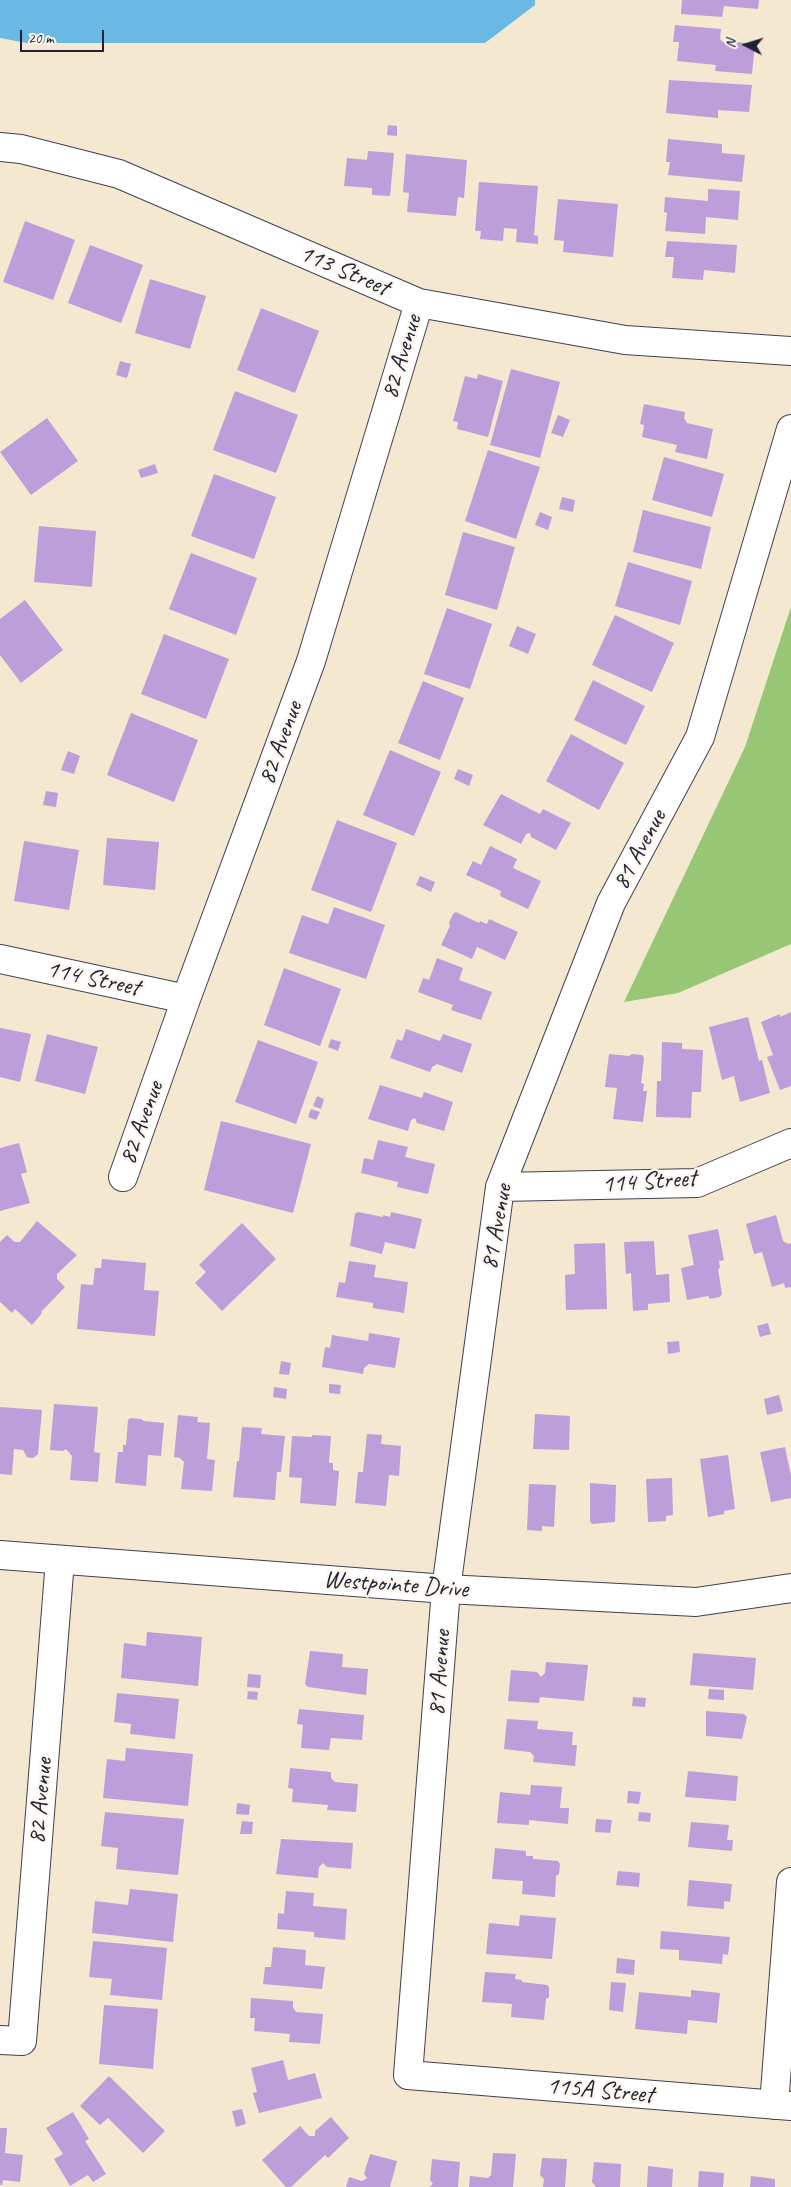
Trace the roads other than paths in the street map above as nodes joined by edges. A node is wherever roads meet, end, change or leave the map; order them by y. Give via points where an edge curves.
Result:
1 (0, 147) edge
2 (419, 303) junction
3 (791, 351) edge
4 (791, 429) edge
5 (0, 959) edge
6 (186, 999) junction
7 (791, 1143) edge
8 (123, 1177) dead end
9 (500, 1187) junction
10 (0, 1555) edge
11 (60, 1560) junction
12 (791, 1588) edge
13 (446, 1589) junction
14 (791, 1882) edge
15 (11, 2041) edge
16 (408, 2075) joint
17 (782, 2105) edge

1 - 2 street, 113 Street via 21,149 119,174
2 - 3 street, 113 Street via 624,340
2 - 6 street, 82 Avenue via 311,661
4 - 9 street, 81 Avenue via 700,737 611,903
5 - 6 street, 114 Street
6 - 8 street, 82 Avenue
7 - 9 street, 114 Street via 697,1183
9 - 13 street, 81 Avenue
10 - 11 street, Westpointe Drive
11 - 13 street, Westpointe Drive
11 - 15 street, 82 Avenue
12 - 13 street, Westpointe Drive via 696,1602
13 - 16 street, 81 Avenue
14 - 17 street
16 - 17 street, 115A Street

